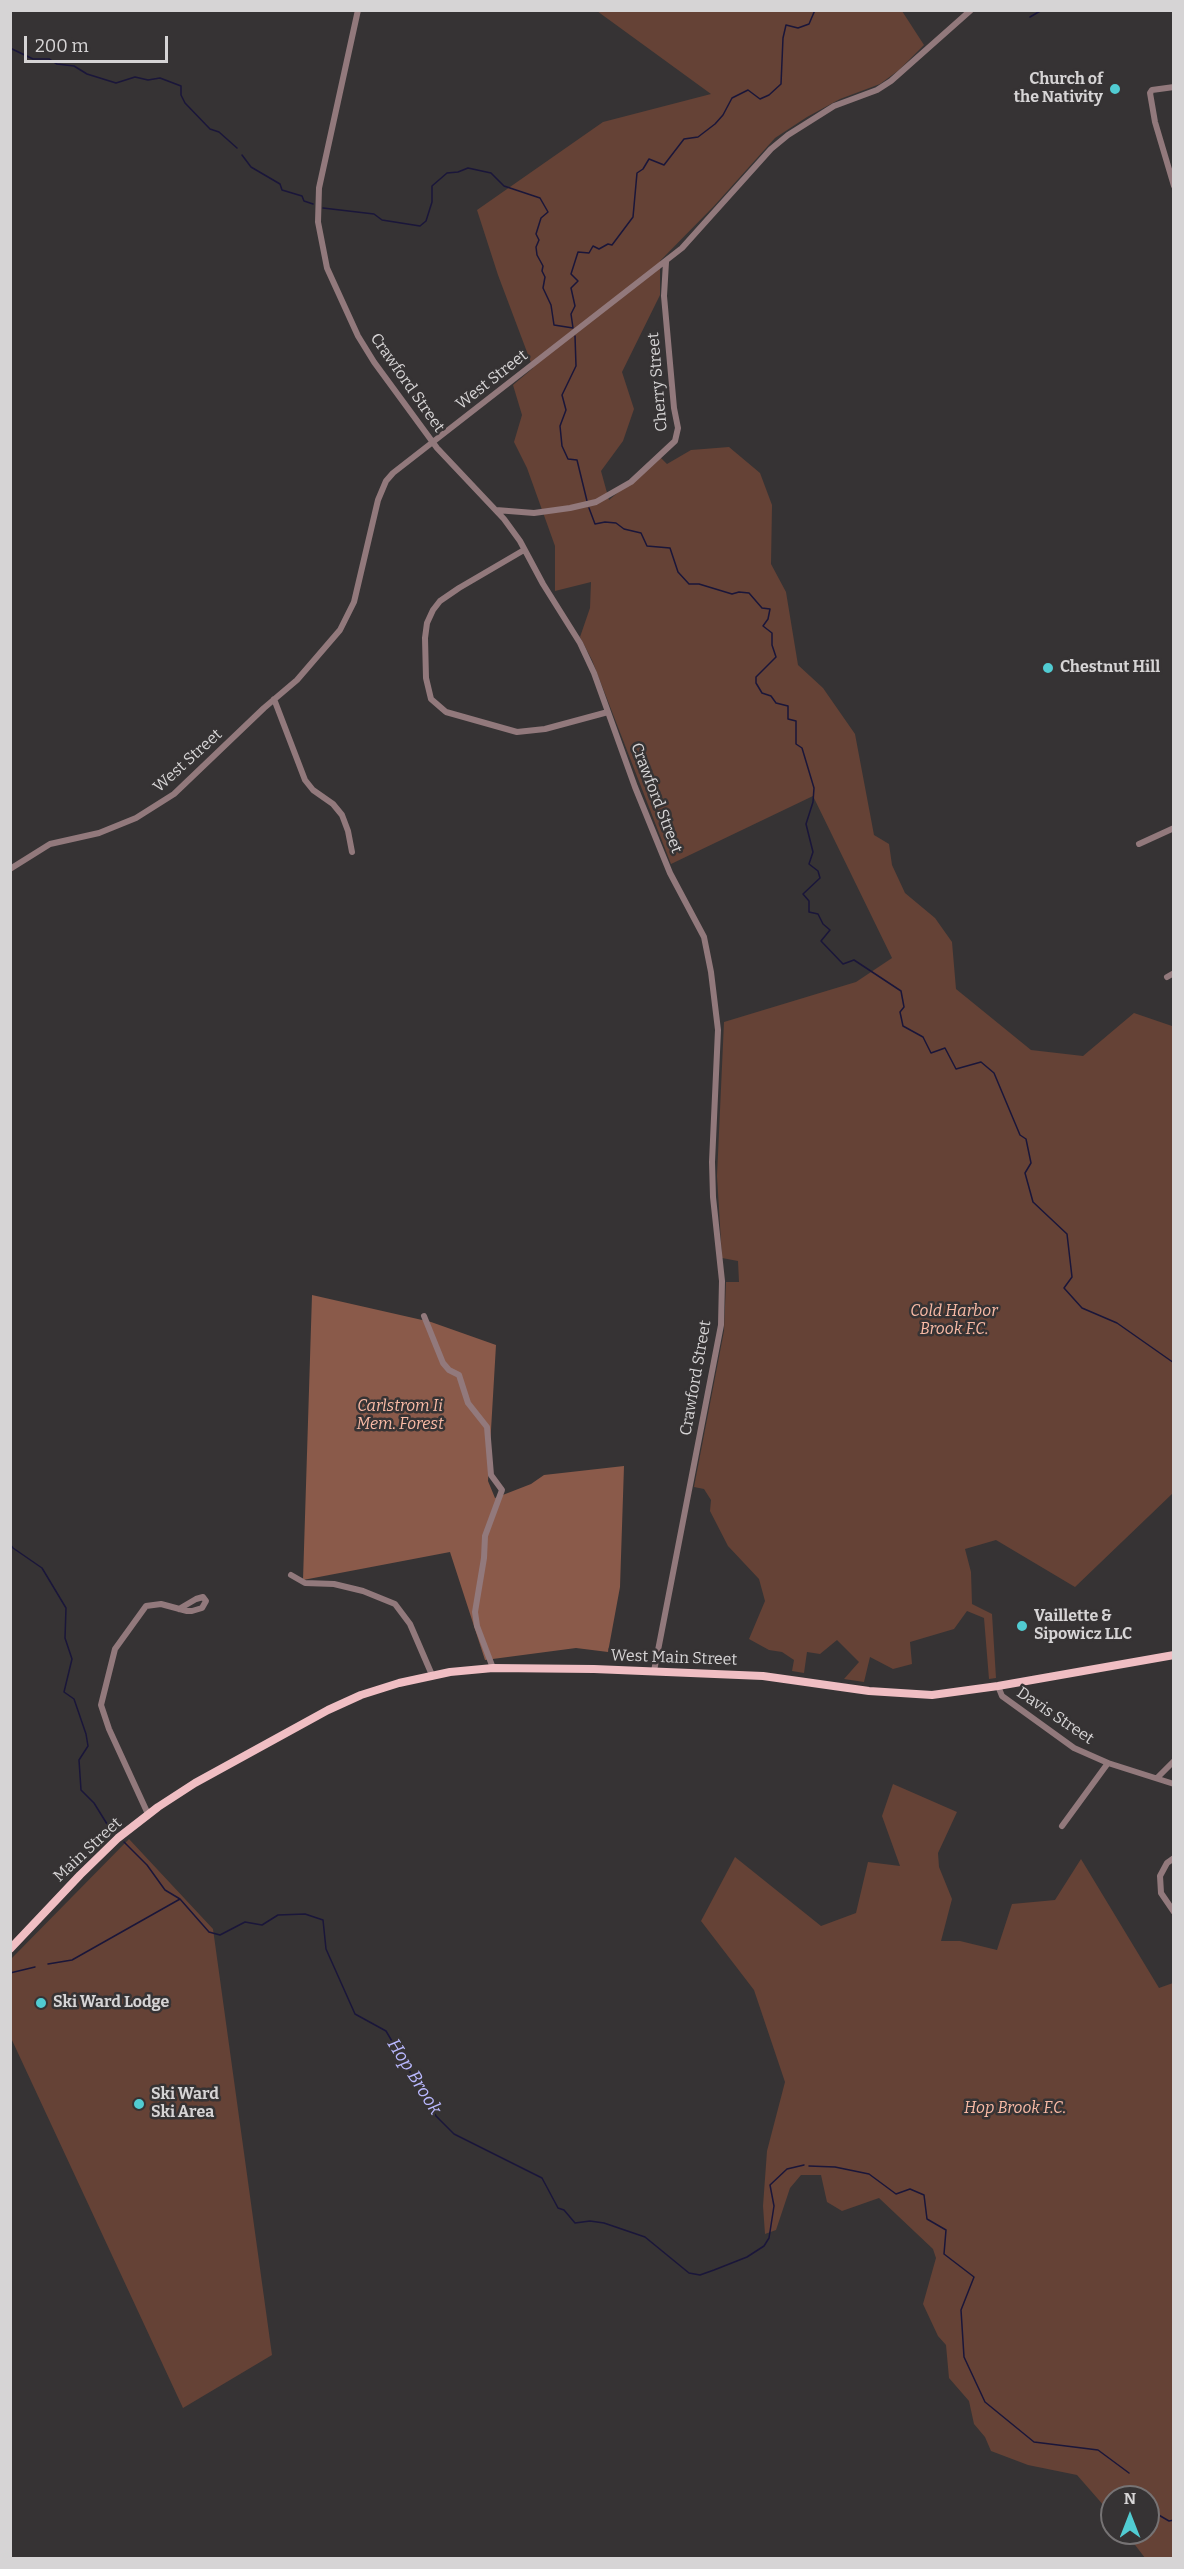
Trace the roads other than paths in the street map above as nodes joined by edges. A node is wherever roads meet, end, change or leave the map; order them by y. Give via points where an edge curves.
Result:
1 (358, 10) edge
2 (971, 10) edge
3 (1173, 87) edge
4 (1173, 185) edge
5 (666, 262) junction
6 (432, 442) junction
7 (495, 510) junction
8 (524, 550) junction
9 (274, 699) junction
10 (609, 712) junction
11 (1173, 828) edge
12 (1139, 844) dead end
13 (352, 852) dead end
14 (10, 869) edge
15 (1173, 973) edge
16 (1167, 977) dead end
17 (424, 1316) dead end
18 (291, 1575) dead end
19 (179, 1609) dead end
20 (1173, 1655) edge
21 (494, 1668) junction
22 (654, 1671) junction
23 (432, 1675) junction
24 (998, 1686) junction
25 (1173, 1761) edge
26 (1108, 1763) junction
27 (1156, 1778) junction
28 (195, 1783) joint
29 (1173, 1784) edge
30 (148, 1814) junction
31 (1062, 1826) dead end
32 (1173, 1858) edge
33 (1173, 1912) edge
34 (10, 1949) edge

1 - 6 street, Crawford Street via 320,182 318,228 327,268 362,343
2 - 5 street, West Street via 891,81 834,106 779,142 699,232
3 - 4 street via 1150,93
5 - 6 street, West Street
5 - 7 street, Cherry Street via 664,296 678,428 675,441 631,482 596,502 534,513
6 - 7 street, Crawford Street
6 - 9 street, West Street via 383,486 354,602 344,625 303,674
7 - 8 street, Crawford Street
8 - 10 street, Crawford Street via 584,650
8 - 10 street via 459,588 433,610 425,638 431,699 446,712 518,732
9 - 13 street via 305,780 342,815
9 - 14 street, West Street via 157,806 99,833 50,844
10 - 22 street, Crawford Street via 670,873 704,938 718,1022 712,1162 722,1275 721,1324
11 - 12 street
15 - 16 street
17 - 21 street via 443,1364 459,1375 468,1403 487,1427 491,1475 502,1490 485,1536 475,1612
18 - 23 street via 305,1583 363,1591 394,1604 410,1624
19 - 30 street via 161,1604 146,1606 115,1649 101,1705
20 - 24 main road, West Main Street
21 - 22 main road, West Main Street
21 - 23 main road, West Main Street
22 - 24 main road, West Main Street via 762,1676 916,1695
23 - 28 main road, West Main Street via 339,1704
24 - 26 street, Davis Street via 1002,1696 1061,1740
25 - 27 street
26 - 27 street, Davis Street
26 - 31 street
27 - 29 street, Davis Street
28 - 30 main road, Main Street
30 - 34 main road, Main Street via 80,1875
32 - 33 street via 1162,1869 1160,1886

